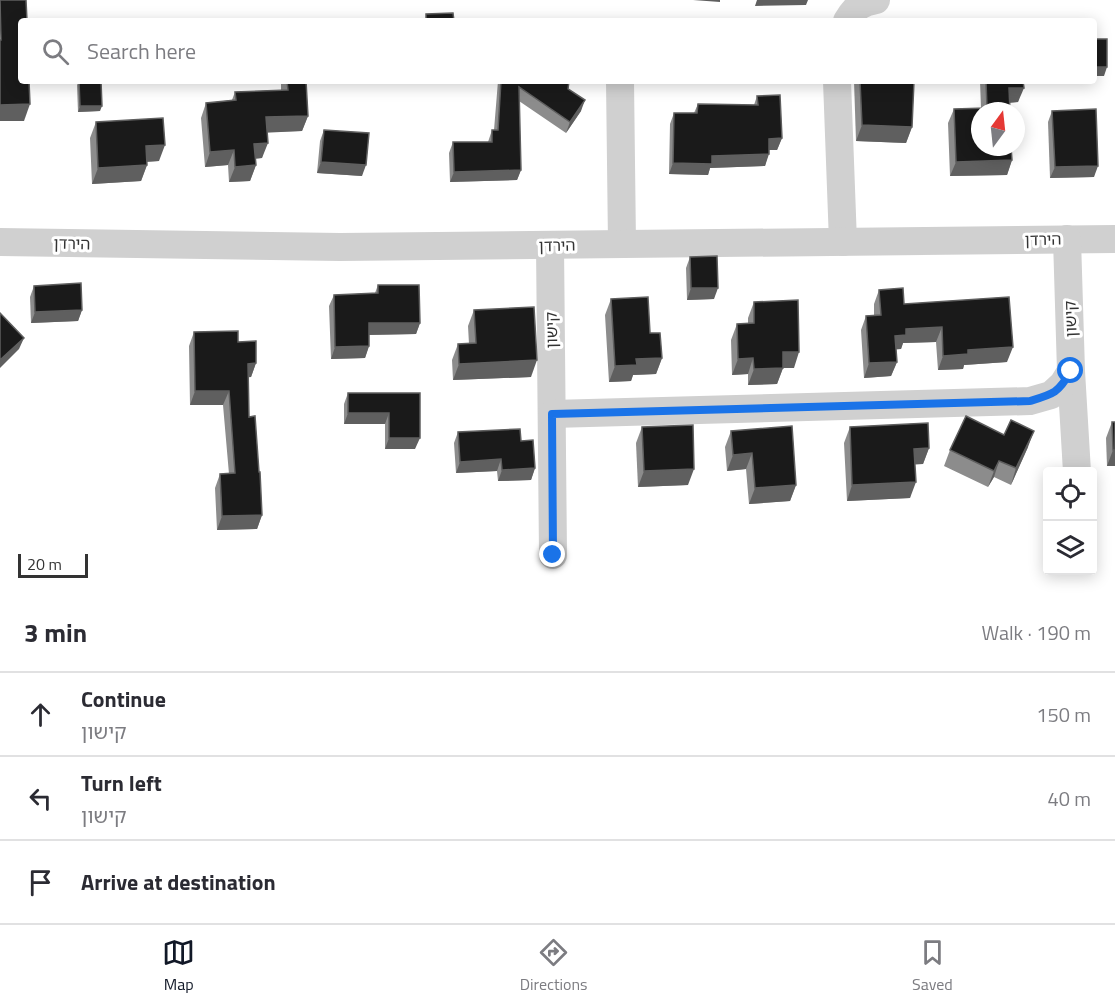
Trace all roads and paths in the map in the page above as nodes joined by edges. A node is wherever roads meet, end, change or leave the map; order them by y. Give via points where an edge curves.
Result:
1 (876, 0) edge
2 (849, 18) edge
3 (620, 84) edge
4 (837, 84) edge
5 (1067, 239) junction
6 (1115, 239) edge
7 (0, 242) edge
8 (843, 242) junction
9 (621, 244) junction
10 (550, 245) junction
11 (1071, 371) junction
12 (552, 414) junction
13 (1077, 467) edge
14 (553, 555) dead end

1 - 2 street via 856,7
3 - 9 street
4 - 8 street
5 - 6 street, הירדן
5 - 8 street, הירדן
5 - 11 street, קישון
7 - 10 street, הירדן via 340,247
8 - 9 street, הירדן
9 - 10 street, הירדן
10 - 12 street, קישון
11 - 12 street via 1051,395 1030,401
11 - 13 street, קישון
12 - 14 street, קישון

